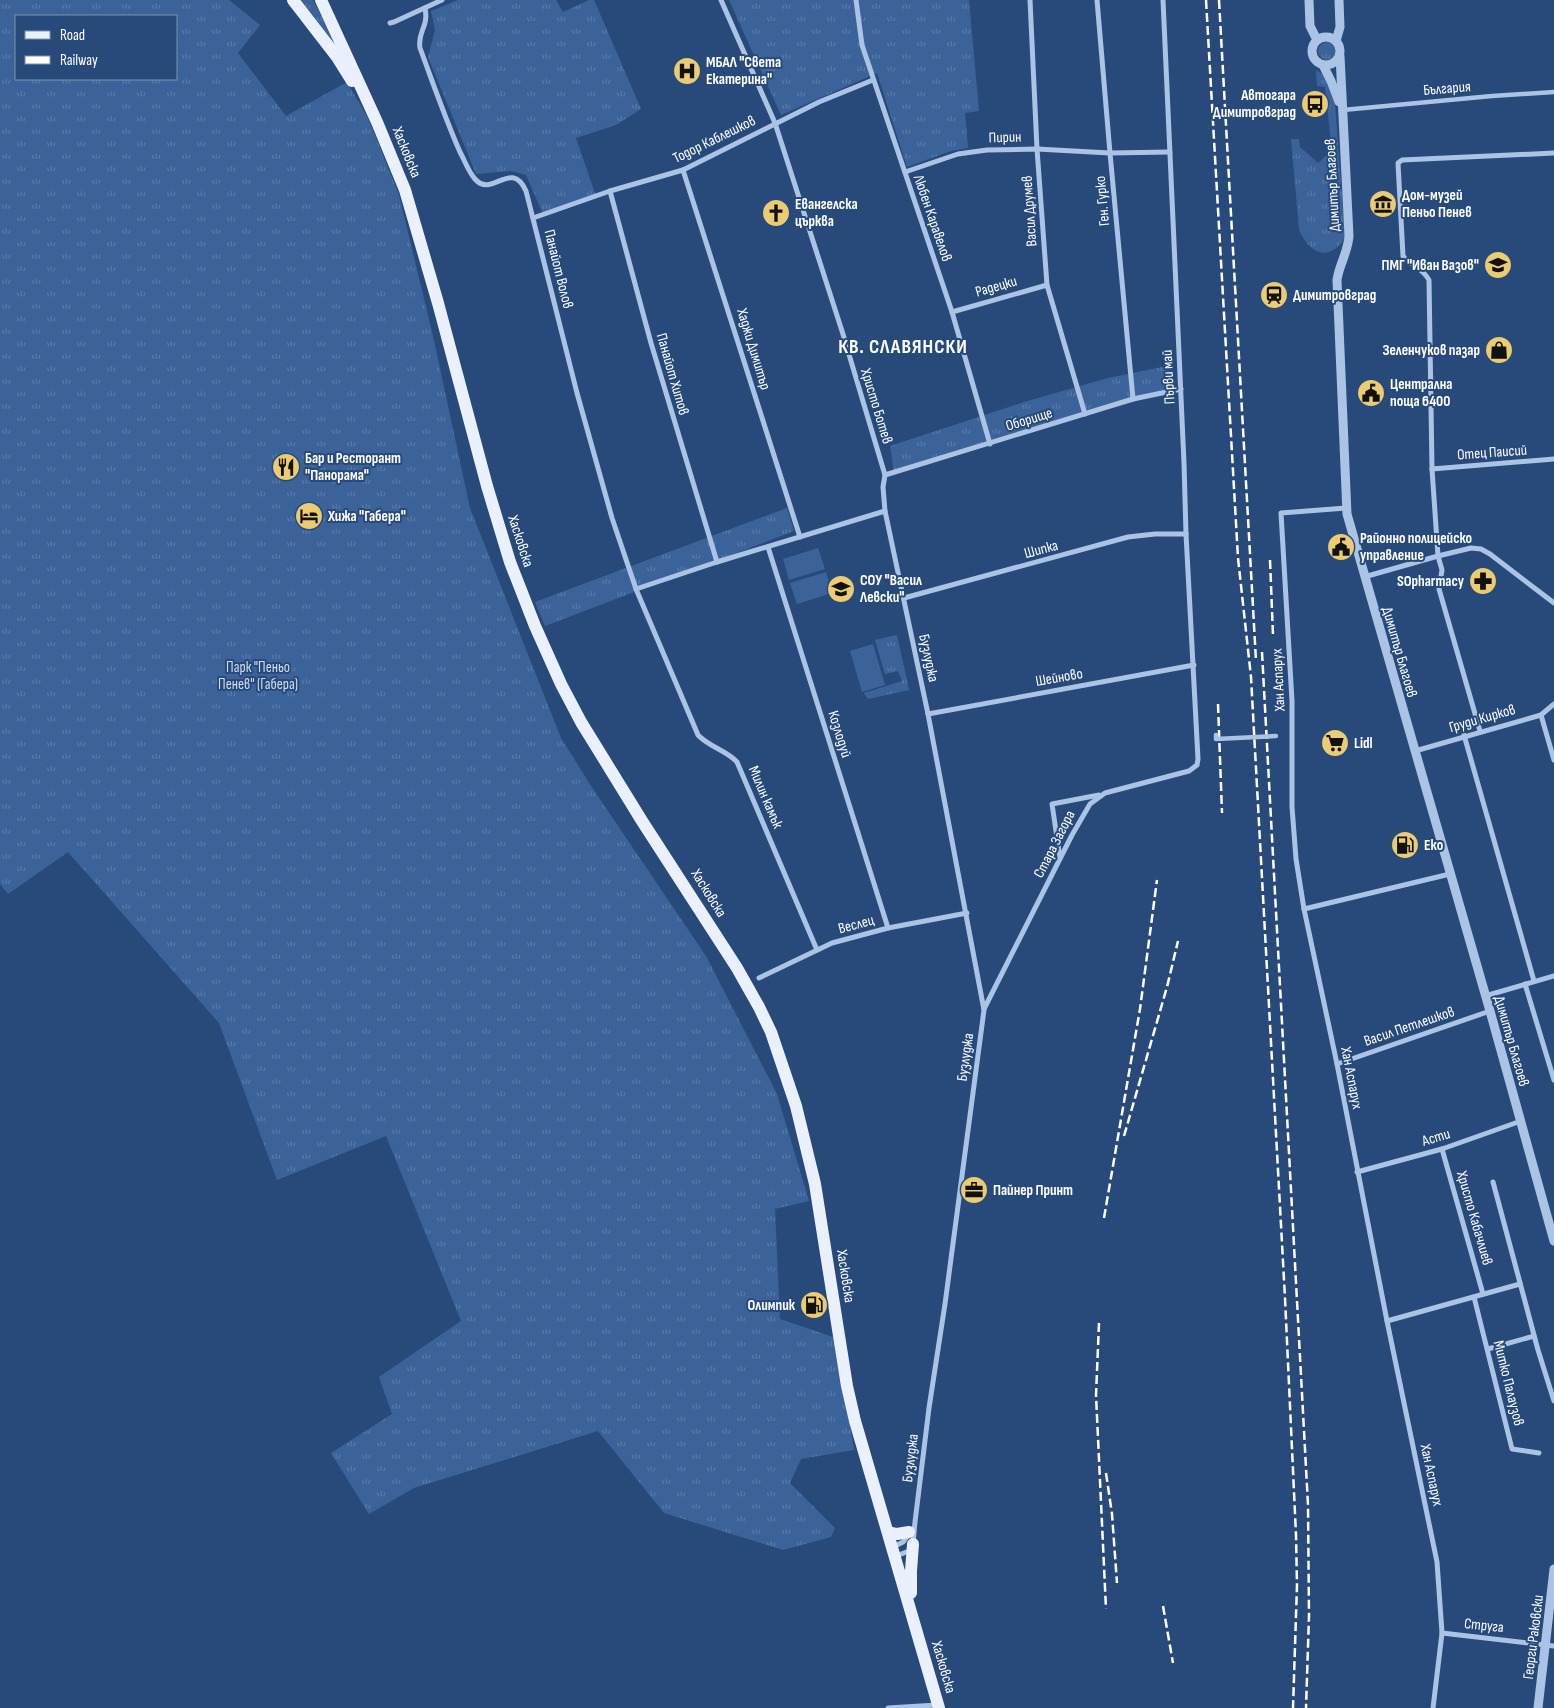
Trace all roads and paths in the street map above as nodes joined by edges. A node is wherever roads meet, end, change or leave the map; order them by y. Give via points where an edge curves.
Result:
1 (293, 0) edge
2 (321, 0) edge
3 (442, 0) edge
4 (721, 0) edge
5 (856, 0) edge
6 (1030, 0) edge
7 (1097, 0) edge
8 (1163, 0) edge
9 (1309, 0) edge
10 (1339, 0) edge
11 (425, 8) junction
12 (390, 23) dead end
13 (1317, 40) junction
14 (1336, 41) junction
15 (1340, 56) junction
16 (1323, 65) junction
17 (873, 80) junction
18 (1554, 92) edge
19 (1342, 110) junction
20 (377, 122) junction
21 (774, 123) junction
22 (1037, 149) junction
23 (1170, 152) junction
24 (1110, 153) junction
25 (1554, 153) edge
26 (683, 170) junction
27 (905, 172) junction
28 (610, 192) junction
29 (533, 218) junction
30 (1047, 284) junction
31 (952, 312) junction
32 (1181, 389) junction
33 (1133, 399) junction
34 (1085, 414) junction
35 (990, 444) junction
36 (1554, 460) edge
37 (1432, 469) junction
38 (885, 475) junction
39 (1346, 508) junction
40 (885, 511) junction
41 (1186, 534) junction
42 (800, 537) junction
43 (768, 547) junction
44 (1438, 556) junction
45 (717, 562) junction
46 (1364, 578) junction
47 (636, 590) junction
48 (904, 598) junction
49 (1554, 603) edge
50 (1194, 665) junction
51 (1554, 704) edge
52 (928, 714) junction
53 (1541, 715) junction
54 (1480, 732) junction
55 (1216, 735) dead end
56 (1276, 736) dead end
57 (1464, 736) junction
58 (1414, 751) junction
59 (1199, 753) joint
60 (1554, 760) edge
61 (1105, 794) junction
62 (1060, 858) junction
63 (1450, 874) junction
64 (1304, 908) junction
65 (966, 913) junction
66 (888, 928) junction
67 (816, 950) junction
68 (1554, 976) edge
69 (759, 978) dead end
70 (1534, 981) junction
71 (1525, 984) junction
72 (1485, 996) junction
73 (984, 1010) junction
74 (1490, 1011) junction
75 (1337, 1064) junction
76 (1554, 1080) edge
77 (1520, 1121) junction
78 (1442, 1149) junction
79 (1357, 1172) junction
80 (1494, 1182) dead end
81 (1554, 1241) edge
82 (1520, 1284) junction
83 (1483, 1294) junction
84 (1474, 1297) junction
85 (1387, 1321) junction
86 (1534, 1336) junction
87 (1488, 1349) junction
88 (1554, 1401) edge
89 (1540, 1453) dead end
90 (888, 1532) junction
91 (913, 1533) junction
92 (894, 1552) junction
93 (1554, 1569) edge
94 (913, 1618) junction
95 (1442, 1633) junction
96 (1550, 1645) edge
97 (938, 1706) edge
98 (888, 1708) edge
99 (1432, 1708) edge
100 (1538, 1708) edge

1 - 20 main road, Хасковска via 337,57
2 - 20 main road, Хасковска
3 - 11 street
4 - 21 street, Христо Ботев
5 - 17 street, Любен Каравелов via 862,45
6 - 22 street, Васил Друмев
7 - 24 street, Ген. Гурко
8 - 23 street, Първи май
9 - 13 street via 1310,26
10 - 14 street via 1340,27
11 - 12 street
11 - 29 street, Панайот Волов via 426,24 420,35 420,48 470,173 483,184 517,178 526,191
13 - 14 street via 1327,37
13 - 16 street via 1312,54
14 - 15 street via 1340,46
15 - 16 street via 1333,64
15 - 19 street, Димитър Благоев
16 - 19 street
17 - 21 street, Тодор Каблешков
17 - 27 street, Любен Каравелов
18 - 19 street, България
19 - 39 street, Димитър Благоев via 1349,236 1336,280
20 - 90 main road, Хасковска via 416,225 487,486 510,562 535,626 586,730 741,973 771,1032 807,1149 847,1386
21 - 26 street, Тодор Каблешков
21 - 38 street, Христо Ботев
22 - 24 street, Пирин
22 - 27 street, Пирин via 958,154
22 - 30 street, Васил Друмев
23 - 24 street, Пирин
23 - 32 street, Първи май
24 - 33 street, Ген. Гурко
25 - 37 street via 1402,160 1398,163 1403,256 1423,271 1429,280
26 - 28 street, Тодор Каблешков
26 - 42 street, Хаджи Димитър
27 - 31 street, Любен Каравелов
28 - 29 street, Тодор Каблешков
28 - 45 street, Панайот Хитов via 651,343
29 - 47 street, Панайот Волов via 591,444
30 - 31 street, Радецки
30 - 34 street, Васил Друмев
31 - 35 street, Любен Каравелов
32 - 33 street, Оборище
32 - 41 street, Първи май
33 - 34 street, Оборище
34 - 35 street, Оборище
35 - 38 street, Оборище
36 - 37 street, Отец Паисий
37 - 44 street
38 - 40 street, Христо Ботев
39 - 46 street, Димитър Благоев
39 - 64 street, Хан Аспарух via 1280,513 1292,701 1292,807
40 - 42 street
40 - 48 street, Христо Ботев
41 - 48 street, Шипка via 1128,537
41 - 50 street, Първи май
42 - 43 street
43 - 45 street
43 - 66 street, Козлодуй
44 - 46 street
44 - 49 street via 1471,548 1481,549
44 - 54 street via 1442,570 1439,588
45 - 47 street
46 - 58 street, Димитър Благоев
47 - 67 street, Милин камък via 698,735 737,762
48 - 52 street, Бузлуджа
50 - 52 street, Шейново
50 - 59 street, Първи май
51 - 53 street, Груди Кирков
52 - 65 street, Бузлуджа
53 - 54 street, Груди Кирков
53 - 60 street
54 - 57 street, Груди Кирков
55 - 56 street, bridge via 1216,739
57 - 58 street, Груди Кирков
57 - 70 street
58 - 63 street, Димитър Благоев
59 - 61 street, Стара Загора via 1197,764 1189,772
61 - 62 street, Стара Загора via 1090,804
61 - 62 street via 1052,804
62 - 73 street, Стара Загора
63 - 64 street
63 - 72 street, Димитър Благоев
64 - 75 street, Хан Аспарух
65 - 66 street, Веслец
65 - 73 street, Бузлуджа
66 - 67 street, Веслец
67 - 69 street, Веслец
68 - 70 street
70 - 71 street
71 - 72 street
71 - 76 street
72 - 74 street, Димитър Благоев
73 - 91 street, Бузлуджа
74 - 75 street, Васил Петлешков
74 - 77 street, Димитър Благоев
75 - 79 street, Хан Аспарух
77 - 78 street, Асти
77 - 81 street, Димитър Благоев
78 - 79 street, Асти
78 - 83 street, Христо Кабачлиев
79 - 85 street, Хан Аспарух
80 - 82 street
82 - 83 street
82 - 86 street
83 - 84 street
84 - 85 street
84 - 87 street, Митко Палаузов
85 - 95 street, Хан Аспарух via 1437,1562
86 - 87 street
86 - 88 street
87 - 89 street, Митко Палаузов via 1512,1449
90 - 91 main road
90 - 92 main road, Хасковска
91 - 92 street
91 - 92 street via 909,1551
91 - 94 main road
92 - 94 main road, Хасковска
93 - 96 street, Георги Раковски
94 - 97 main road, Хасковска
95 - 96 street, Струга
95 - 99 street, Хан Аспарух
96 - 100 street, Георги Раковски
97 - 98 street

